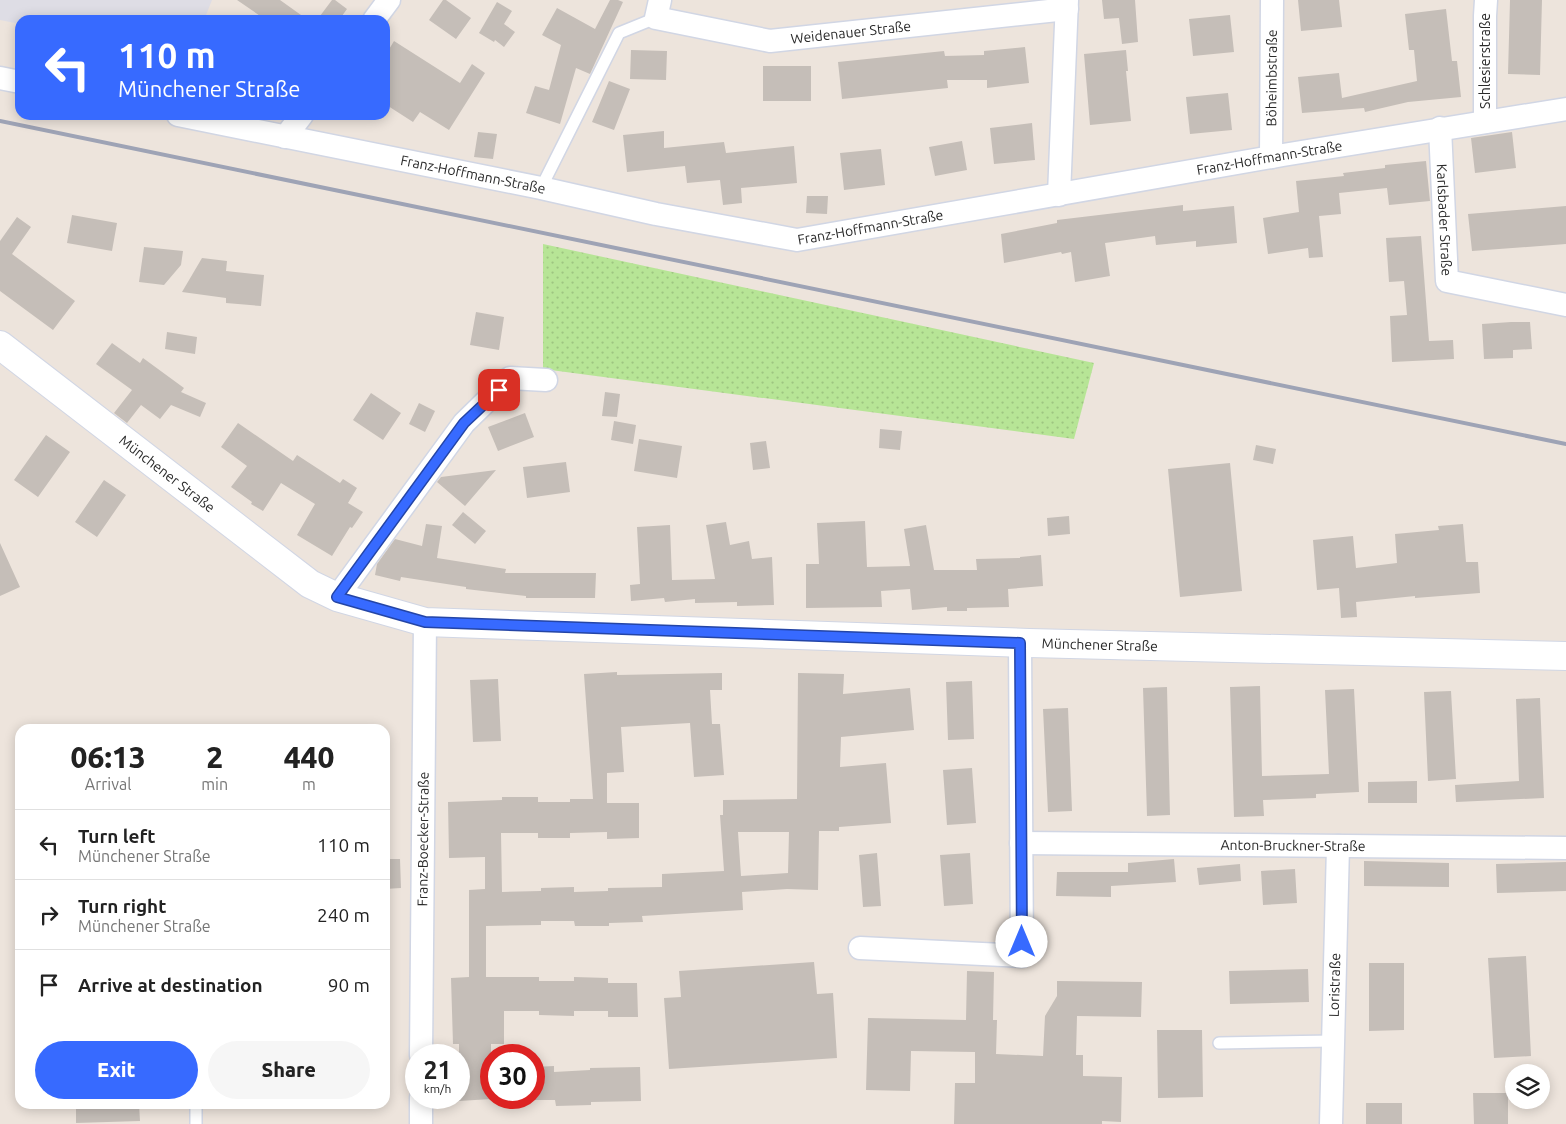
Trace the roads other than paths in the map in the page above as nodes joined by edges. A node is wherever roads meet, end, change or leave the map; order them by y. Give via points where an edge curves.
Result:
1 (389, 0) edge
2 (1272, 0) edge
3 (1486, 0) edge
4 (1067, 5) edge
5 (658, 9) edge
6 (378, 15) edge
7 (0, 78) edge
8 (15, 81) edge
9 (1566, 109) edge
10 (202, 120) edge
11 (298, 120) edge
12 (1485, 122) junction
13 (1440, 128) junction
14 (285, 137) junction
15 (1271, 157) junction
16 (541, 188) junction
17 (1059, 195) junction
18 (1566, 305) edge
19 (0, 345) edge
20 (546, 380) dead end
21 (337, 597) junction
22 (425, 622) junction
23 (1020, 643) junction
24 (1566, 656) edge
25 (1021, 843) junction
26 (1338, 846) junction
27 (1566, 848) edge
28 (860, 948) dead end
29 (1333, 1041) junction
30 (1219, 1043) dead end
31 (421, 1044) edge
32 (196, 1109) edge
33 (421, 1109) edge
34 (196, 1124) edge
35 (421, 1124) edge
36 (1331, 1124) edge

1 - 6 street
2 - 15 street, Böheimbstraße
3 - 12 street, Schlesierstraße
4 - 5 street, Weidenauer Straße via 770,41
4 - 17 street, Weidenauer Straße
5 - 16 lane via 619,34
7 - 8 street
9 - 12 street, Franz-Hoffmann-Straße
10 - 14 street, Franz-Hoffmann-Straße
11 - 14 street
12 - 13 street, Franz-Hoffmann-Straße
13 - 15 street, Franz-Hoffmann-Straße
13 - 18 street, Karlsbader Straße via 1447,281
14 - 16 street, Franz-Hoffmann-Straße
15 - 17 street, Franz-Hoffmann-Straße
16 - 17 street, Franz-Hoffmann-Straße via 656,214 797,240
19 - 21 main road, Münchener Straße via 310,584
20 - 21 street via 510,378 464,423
21 - 22 main road, Münchener Straße
22 - 23 main road, Münchener Straße
22 - 31 street, Franz-Boecker-Straße
23 - 24 main road, Münchener Straße
23 - 25 street
25 - 26 street, Anton-Bruckner-Straße
25 - 28 street via 1022,956
26 - 27 street, Anton-Bruckner-Straße
26 - 29 street, Loristraße
29 - 30 lane
29 - 36 street, Loristraße
32 - 34 lane
33 - 35 street

